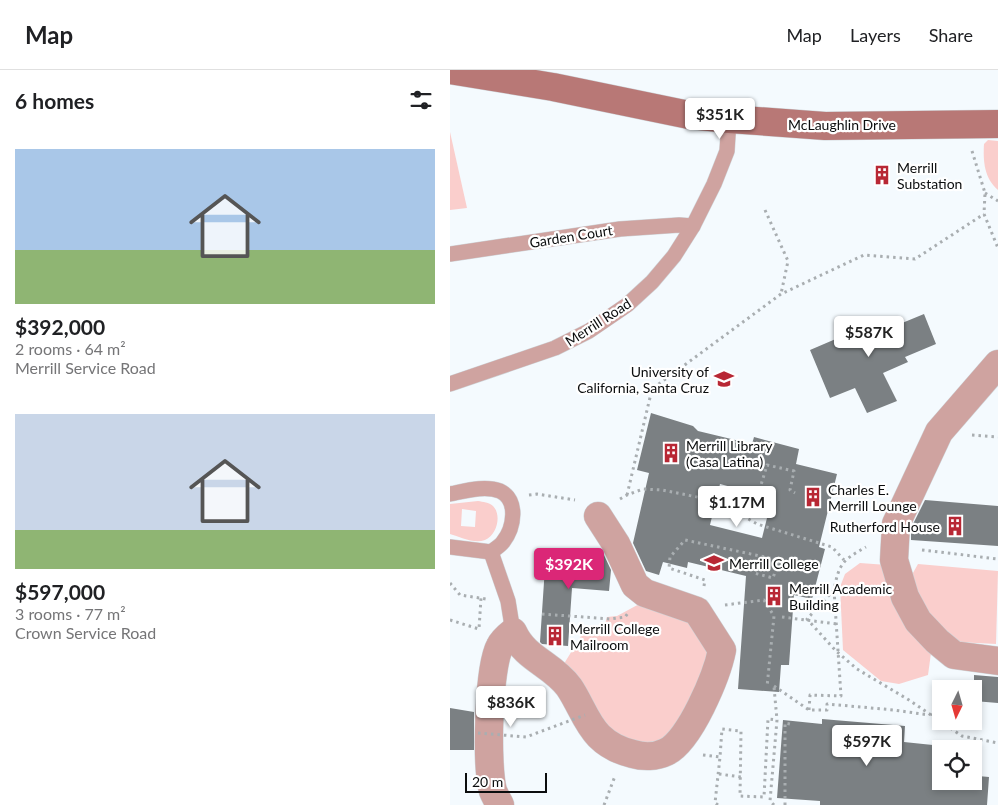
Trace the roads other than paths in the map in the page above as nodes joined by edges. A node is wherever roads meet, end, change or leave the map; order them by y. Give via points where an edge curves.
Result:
1 (450, 70) edge
2 (729, 120) junction
3 (998, 124) edge
4 (693, 226) junction
5 (450, 254) edge
6 (998, 364) edge
7 (450, 384) edge
8 (450, 494) edge
9 (598, 516) road end
10 (450, 547) edge
11 (491, 552) junction
12 (513, 632) junction
13 (998, 661) edge
14 (500, 805) edge

1 - 2 street, McLaughlin Drive
2 - 3 street, McLaughlin Drive via 825,126
2 - 4 lane, Merrill Road via 727,151
4 - 5 lane, Garden Court via 620,229
4 - 7 lane, Merrill Road via 652,282 627,305 589,331 556,348
6 - 13 street via 940,432 896,535 894,560 905,597 918,621 937,641 954,655
8 - 11 lane via 487,489 500,491 509,498 513,507 512,526 503,542
9 - 12 street via 616,544 635,585 644,594 697,611 722,650 712,686 684,736 667,752 650,756 617,750 599,736 557,674 518,644
10 - 11 lane
11 - 12 lane via 508,601
12 - 14 street via 500,645 496,657 490,704 491,782

